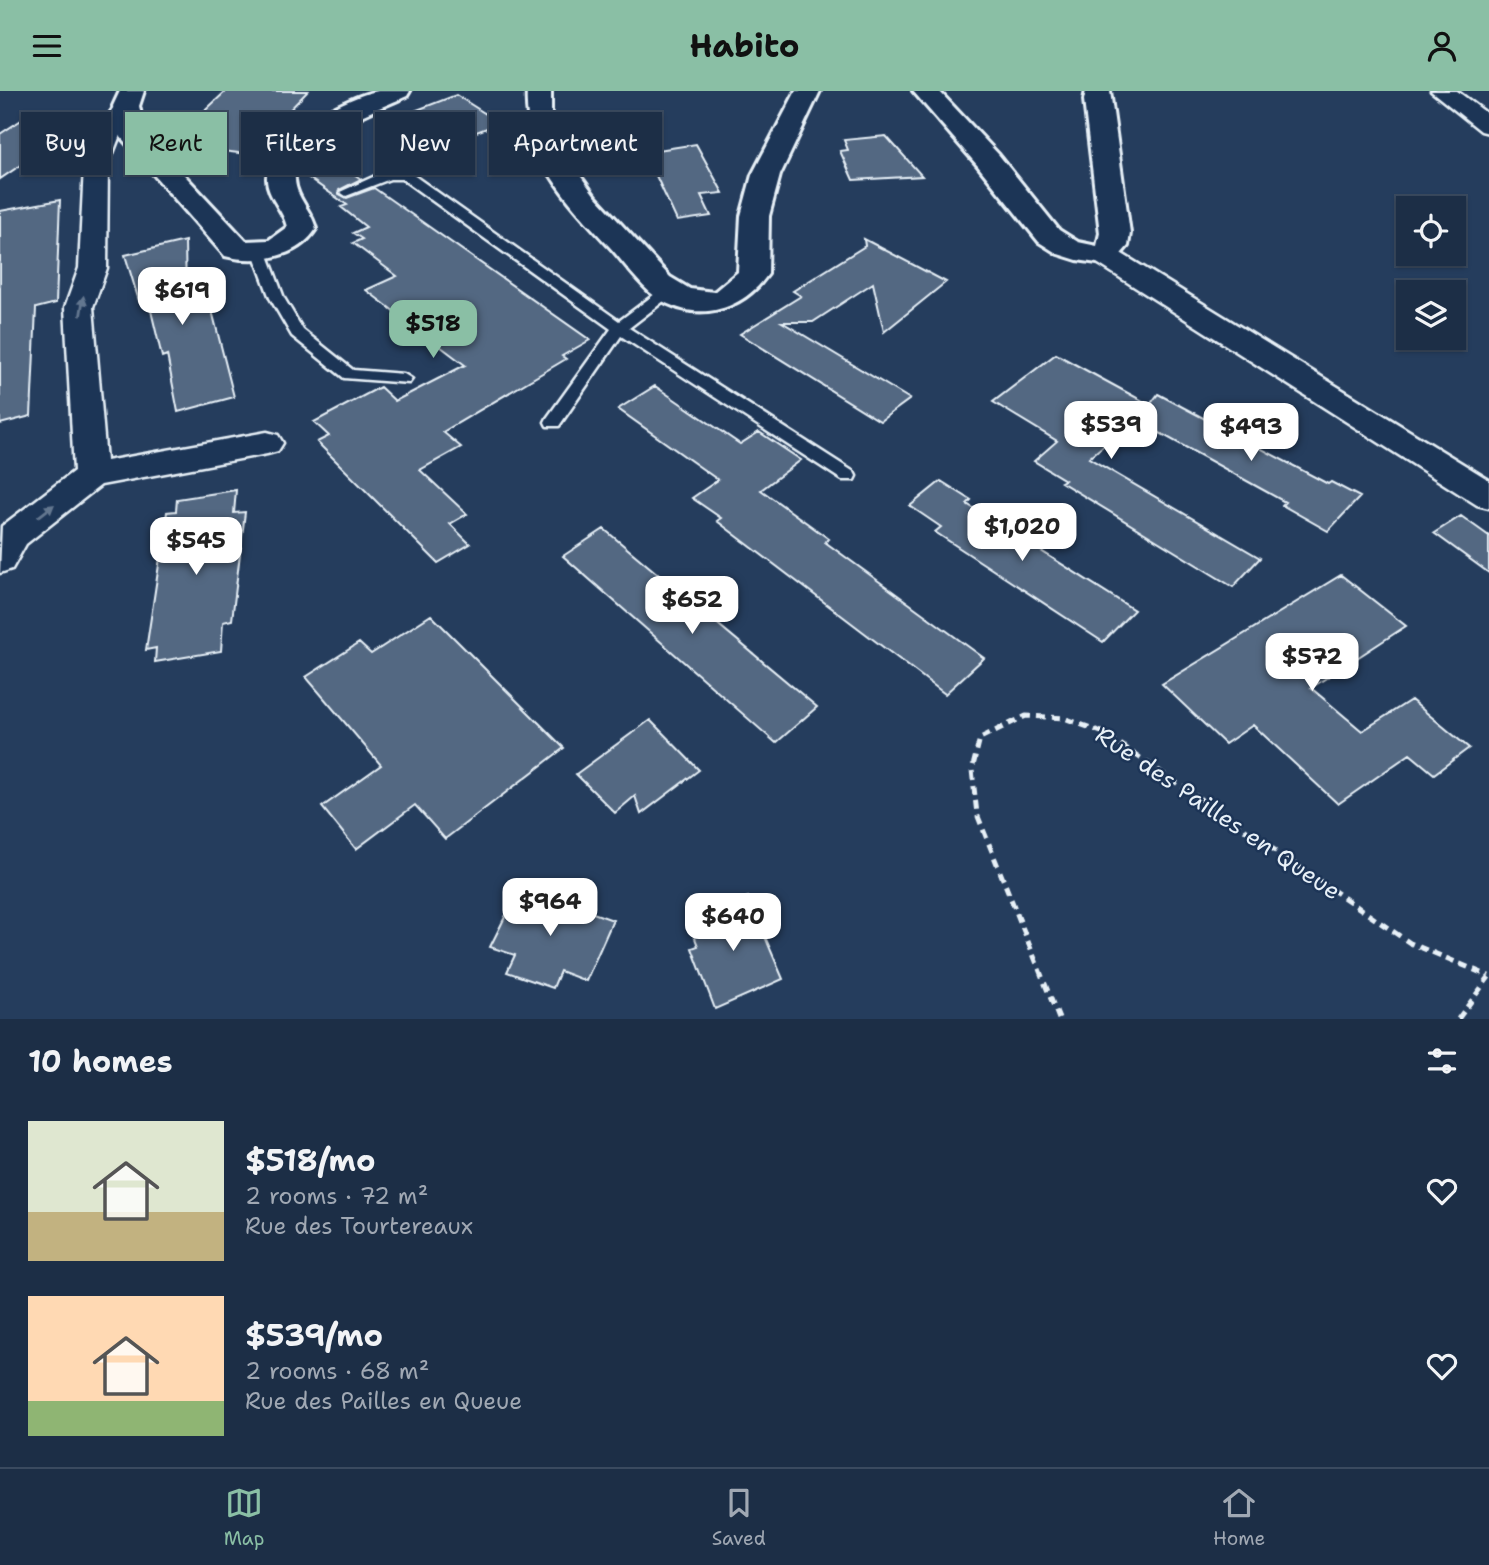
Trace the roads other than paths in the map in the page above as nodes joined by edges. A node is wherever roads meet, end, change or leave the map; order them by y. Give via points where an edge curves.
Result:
1 (398, 91) edge
2 (539, 91) edge
3 (808, 91) edge
4 (925, 91) edge
5 (1098, 91) edge
6 (1442, 91) edge
7 (129, 98) edge
8 (1489, 126) edge
9 (346, 192) dead end
10 (259, 250) junction
11 (1104, 255) junction
12 (668, 291) junction
13 (619, 328) junction
14 (404, 379) dead end
15 (553, 422) dead end
16 (267, 443) dead end
17 (91, 475) junction
18 (848, 476) dead end
19 (1489, 496) edge
20 (0, 560) edge

1 - 10 main road via 325,124 302,142 281,174 284,193 301,217 302,229 286,245
2 - 12 main road via 536,105 545,137 574,191
3 - 12 main road via 766,176 755,216 753,274 719,301
4 - 11 main road via 1049,236 1068,248
5 - 11 main road via 1115,233 1114,246
6 - 8 street
7 - 10 main road via 132,135 163,172 235,250
17 -> 7 street via 79,307 93,268 96,166
9 - 13 lane via 388,175 405,175
10 - 14 lane via 277,298 297,333 349,375
11 - 19 street
12 - 13 lane
13 - 15 lane
13 - 18 lane
16 - 17 street
20 -> 17 street via 15,535

